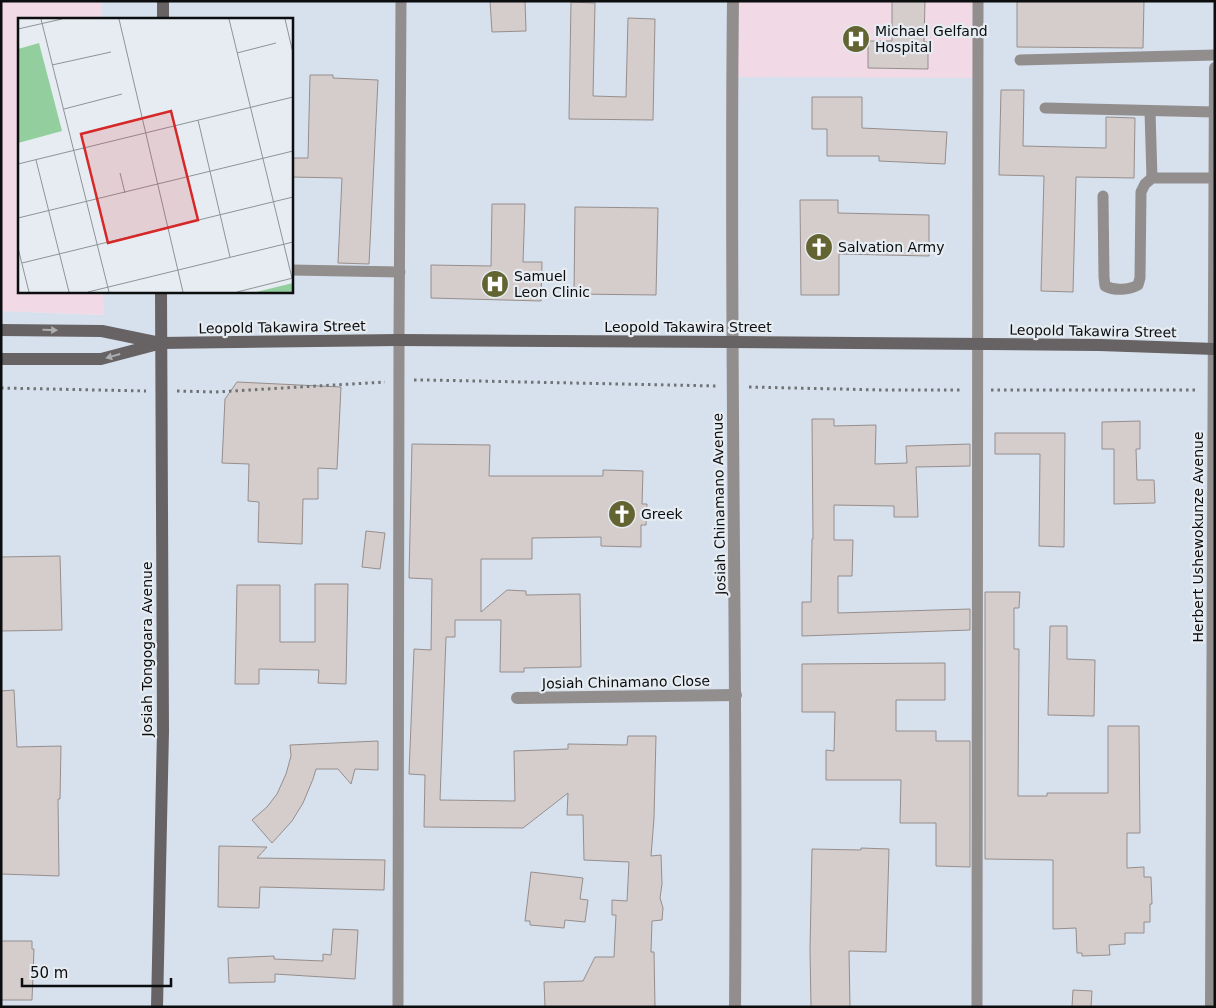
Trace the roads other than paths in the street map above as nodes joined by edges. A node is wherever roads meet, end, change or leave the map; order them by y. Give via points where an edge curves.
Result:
1 (163, 1) edge
2 (401, 1) edge
3 (733, 1) edge
4 (978, 1) edge
5 (163, 18) edge
6 (1215, 55) edge
7 (1020, 60) dead end
8 (1215, 68) edge
9 (1045, 108) dead end
10 (1150, 111) junction
11 (1214, 112) edge
12 (1152, 178) junction
13 (1214, 178) edge
14 (1103, 196) dead end
15 (292, 270) edge
16 (400, 272) junction
17 (161, 292) edge
18 (1, 330) edge
19 (399, 340) junction
20 (732, 342) junction
21 (160, 343) junction
22 (978, 344) junction
23 (1214, 349) edge
24 (1, 359) edge
25 (736, 695) junction
26 (517, 698) dead end
27 (157, 1007) edge
28 (398, 1007) edge
29 (735, 1007) edge
30 (977, 1007) edge
31 (1211, 1007) edge

1 - 5 main road
2 - 16 lane
3 - 20 street, Josiah Chinamano Avenue
4 - 22 lane
6 - 7 lane
8 - 11 street, Herbert Ushewokunze Avenue
9 - 10 lane
10 - 11 lane
10 - 12 lane
11 - 13 street, Herbert Ushewokunze Avenue
12 - 13 lane
12 - 14 lane via 1141,192 1140,278 1138,285 1132,288 1111,289 1106,286
13 - 23 street, Herbert Ushewokunze Avenue
15 - 16 lane
16 - 19 lane
17 - 21 main road, Josiah Tongogara Avenue
18 -> 21 main road via 102,331
19 - 20 main road, Leopold Takawira Street
19 - 21 main road, Leopold Takawira Street
19 - 28 lane
20 - 22 main road, Leopold Takawira Street
20 - 25 street, Josiah Chinamano Avenue
21 -> 24 main road via 101,360
21 - 27 main road, Josiah Tongogara Avenue via 163,731
22 - 23 main road, Leopold Takawira Street
22 - 30 lane
23 - 31 street, Herbert Ushewokunze Avenue
25 - 26 street, Josiah Chinamano Close
25 - 29 street, Josiah Chinamano Avenue

